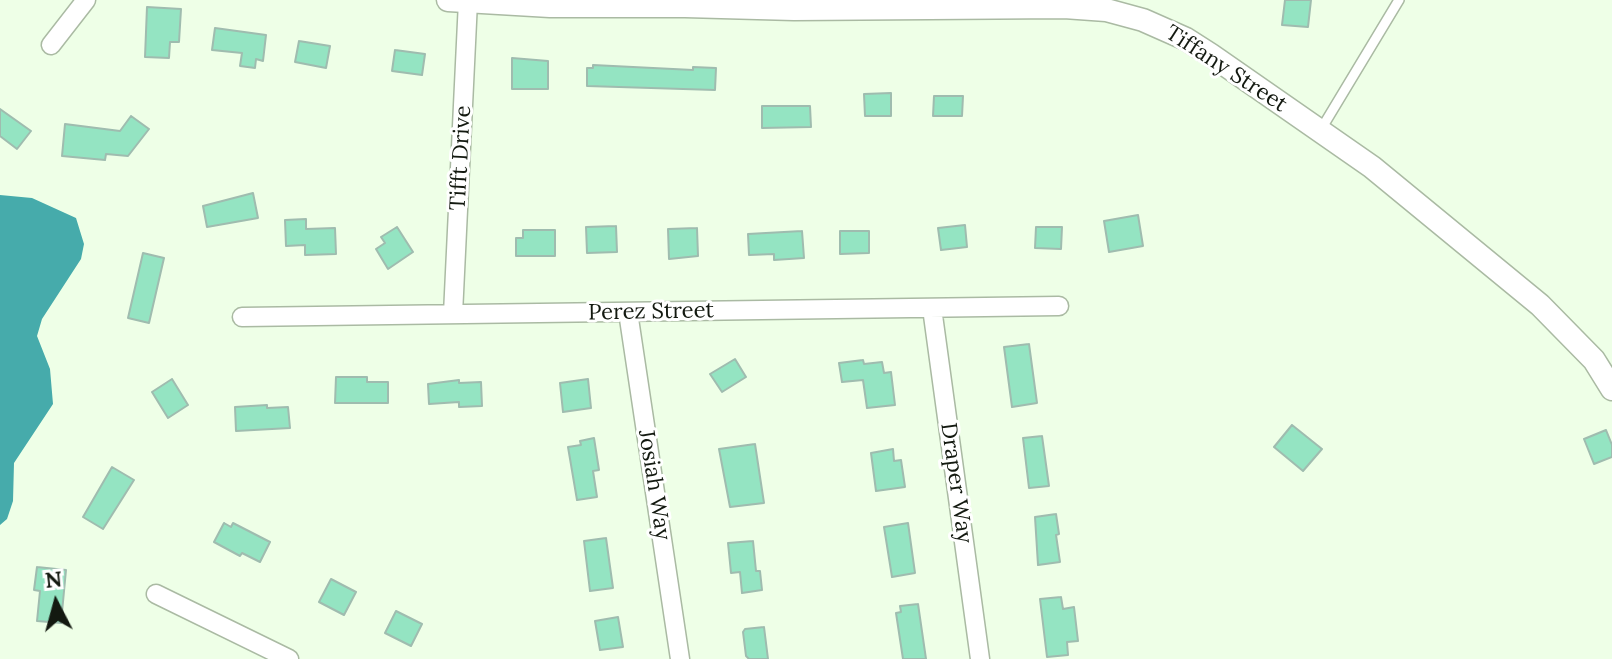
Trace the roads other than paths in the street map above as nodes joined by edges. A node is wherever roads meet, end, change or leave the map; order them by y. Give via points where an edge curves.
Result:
1 (86, 0) edge
2 (1399, 0) edge
3 (470, 1) edge
4 (940, 4) edge
5 (51, 45) dead end
6 (1320, 131) junction
7 (1059, 306) dead end
8 (932, 308) junction
9 (628, 312) junction
10 (453, 314) junction
11 (242, 317) dead end
12 (1612, 389) edge
13 (156, 594) dead end
14 (289, 659) edge
15 (680, 659) edge
16 (980, 659) edge

1 - 5 street
2 - 6 lane
3 - 4 street, Tiffany Street via 550,6
3 - 10 street, Tifft Drive
4 - 6 street, Tiffany Street via 1074,7 1143,20 1198,47
6 - 12 street, Tiffany Street via 1372,167 1540,305 1594,360
7 - 8 street, Perez Street
8 - 9 street, Perez Street
8 - 16 street, Draper Way
9 - 10 street, Perez Street
9 - 15 street, Josiah Way
10 - 11 street, Perez Street
13 - 14 street

